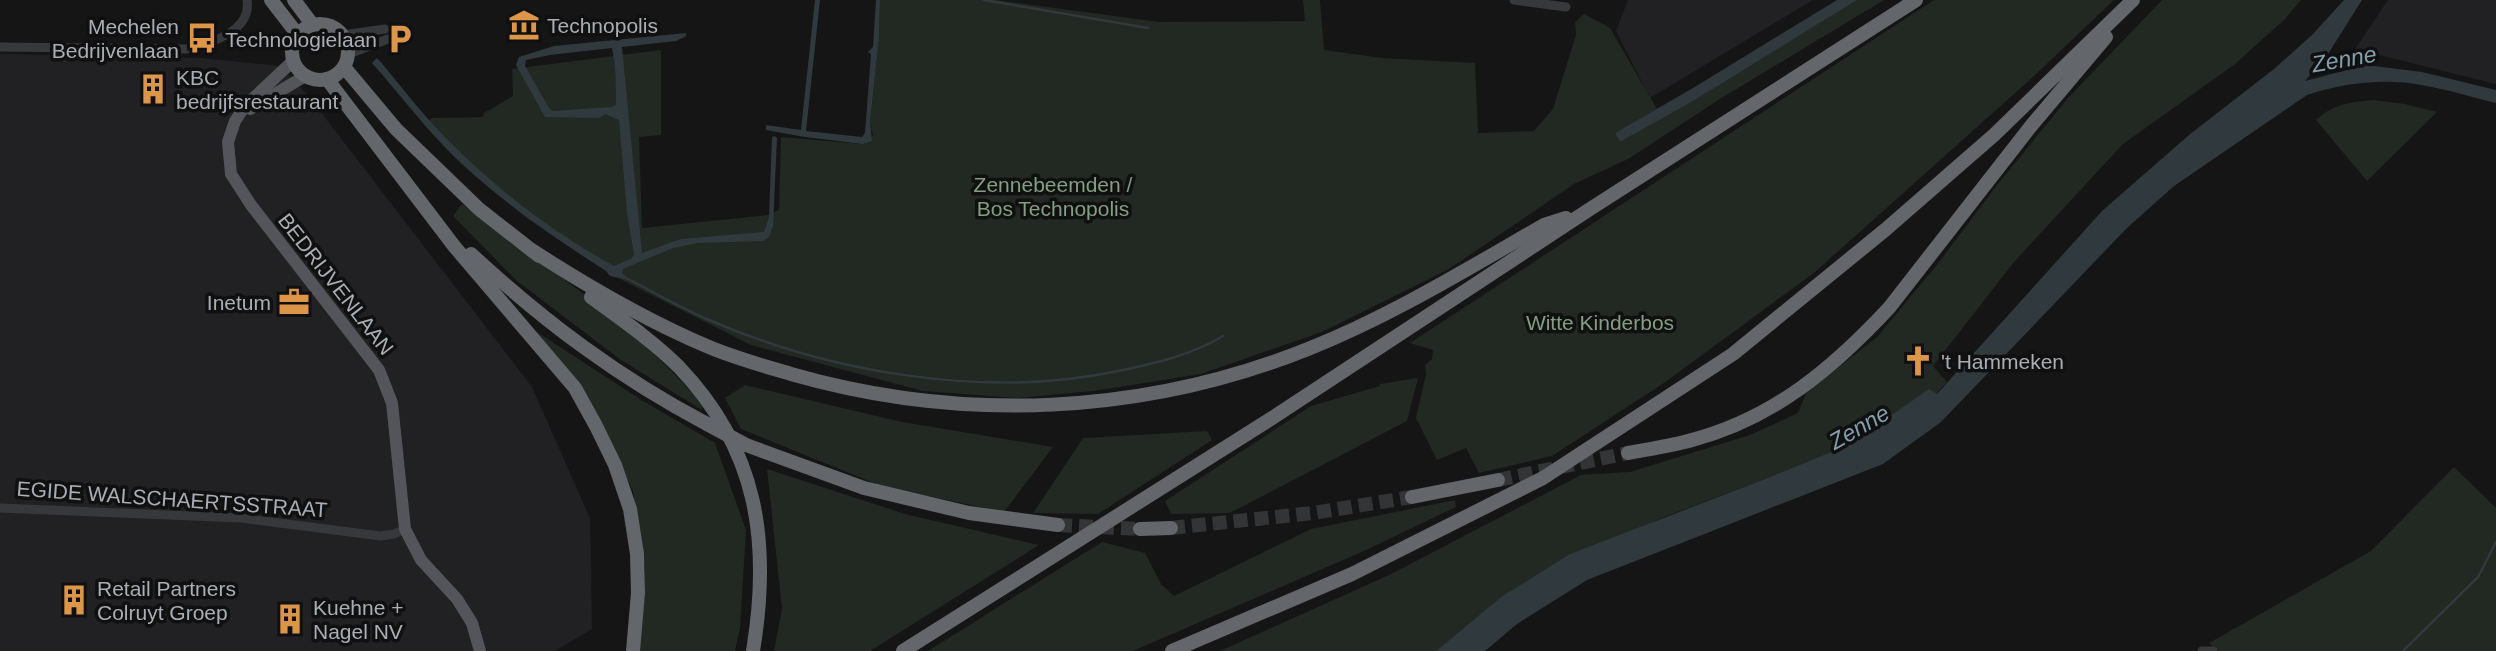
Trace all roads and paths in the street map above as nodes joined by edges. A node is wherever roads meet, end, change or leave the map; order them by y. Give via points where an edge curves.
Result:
1 (247, 0) edge
2 (271, 0) edge
3 (294, 0) edge
4 (1514, 0) edge
5 (1916, 0) edge
6 (2136, 0) edge
7 (1566, 7) dead end
8 (312, 24) junction
9 (385, 29) dead end
10 (298, 35) junction
11 (344, 35) junction
12 (393, 37) dead end
13 (0, 47) edge
14 (293, 61) junction
15 (346, 61) junction
16 (305, 76) junction
17 (327, 79) junction
18 (240, 114) junction
19 (1590, 209) junction
20 (441, 227) junction
21 (533, 251) junction
22 (1628, 453) tunnel mouth
23 (1498, 480) tunnel mouth
24 (1412, 497) tunnel mouth
25 (0, 508) edge
26 (1058, 524) tunnel mouth
27 (1140, 528) tunnel mouth
28 (1171, 528) tunnel mouth
29 (405, 529) junction
30 (480, 651) edge
31 (633, 651) edge
32 (753, 651) edge
33 (903, 651) edge
34 (1172, 651) edge
35 (2202, 651) edge
36 (2213, 651) edge

1 - 13 street via 241,23 198,47
2 - 10 highway
3 - 8 highway
4 - 7 street
5 - 19 highway
6 - 22 highway via 1889,307 1826,369 1784,402 1742,423 1692,440
6 - 34 highway via 1994,135 1734,354 1544,478 1352,574
8 - 10 highway
8 - 11 highway via 328,25
9 - 11 street
10 - 14 highway via 292,47
11 - 15 highway
12 - 15 street
14 - 16 highway
14 - 18 main road, BEDRIJVENLAAN
15 - 17 highway
15 - 21 highway via 396,129 479,209
16 - 17 highway
16 - 18 main road
17 - 20 highway
18 - 29 main road, BEDRIJVENLAAN via 228,142 236,185 379,370 390,394
19 - 21 highway via 1544,226 1385,316 1307,349 1181,388 1056,406 941,403 832,386 772,369 710,348 658,323
19 - 33 highway via 1269,420
20 - 26 highway, bridge via 593,356 657,397 746,444 864,488 969,513
20 - 31 highway via 575,388 615,465 630,509 637,554
21 - 32 highway via 677,366 728,432 750,488 759,534 759,613
23 - 24 highway
25 - 29 street, EGIDE WALSCHAERTSSTRAAT via 241,518 381,536
27 - 28 highway
29 - 30 main road via 421,560 472,623
35 - 36 street

